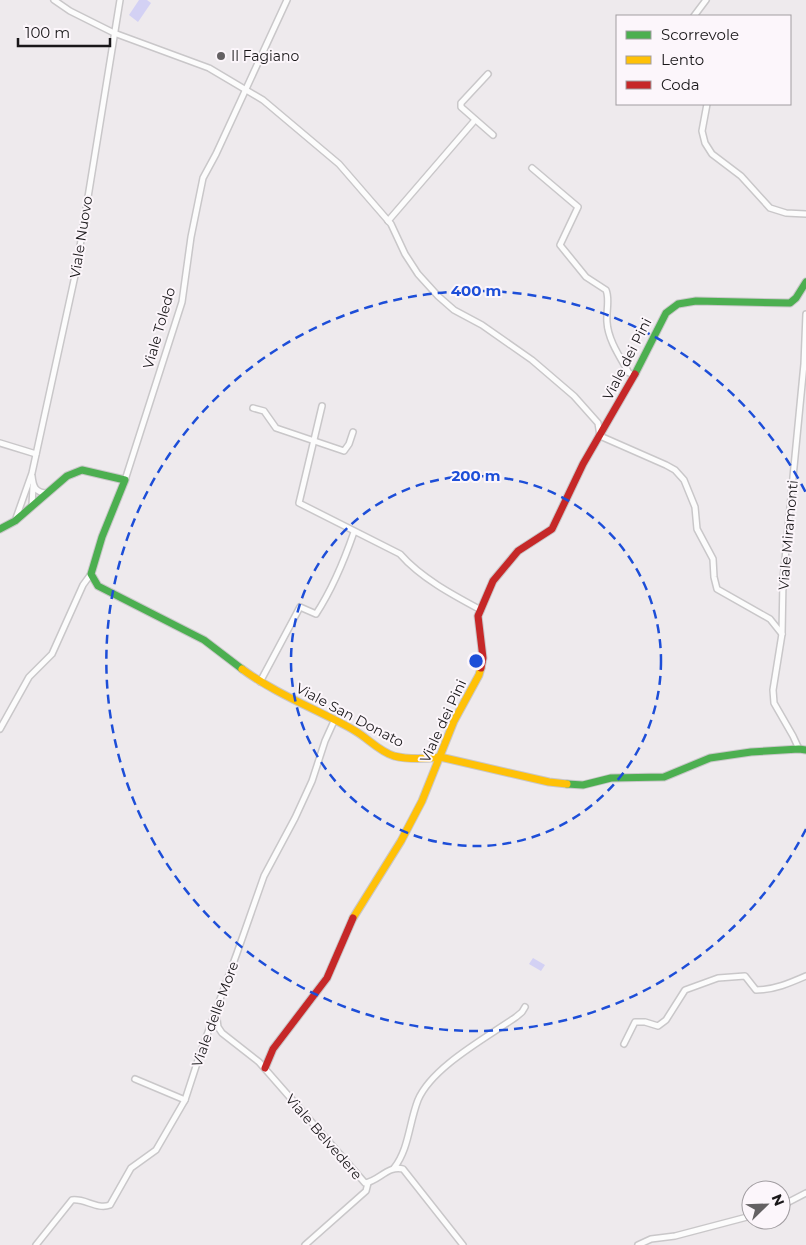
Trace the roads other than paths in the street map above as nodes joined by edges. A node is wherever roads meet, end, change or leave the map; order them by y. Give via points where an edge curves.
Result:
1 (54, 0) edge
2 (120, 0) edge
3 (287, 0) edge
4 (706, 0) edge
5 (695, 15) edge
6 (114, 33) junction
7 (488, 74) dead end
8 (246, 89) junction
9 (707, 105) edge
10 (475, 120) junction
11 (492, 136) dead end
12 (532, 168) dead end
13 (806, 214) edge
14 (388, 221) junction
15 (806, 282) edge
16 (806, 314) edge
17 (635, 374) junction
18 (322, 406) dead end
19 (253, 408) dead end
20 (353, 432) dead end
21 (600, 436) junction
22 (314, 441) junction
23 (0, 443) edge
24 (36, 454) junction
25 (32, 473) junction
26 (125, 480) junction
27 (33, 484) junction
28 (47, 493) junction
29 (25, 494) junction
30 (32, 506) junction
31 (15, 521) junction
32 (0, 529) edge
33 (354, 532) junction
34 (91, 574) junction
35 (481, 610) junction
36 (782, 634) junction
37 (260, 682) junction
38 (335, 719) junction
39 (0, 730) edge
40 (802, 749) edge
41 (440, 756) junction
42 (806, 976) edge
43 (525, 1007) dead end
44 (216, 1009) junction
45 (624, 1044) dead end
46 (264, 1068) junction
47 (135, 1079) dead end
48 (185, 1100) junction
49 (393, 1169) junction
50 (368, 1183) junction
51 (806, 1193) edge
52 (791, 1201) edge
53 (741, 1219) edge
54 (36, 1245) edge
55 (305, 1245) edge
56 (463, 1245) edge
57 (638, 1245) edge

1 - 6 street
2 - 6 street, Viale Nuovo
3 - 8 street, Viale Toledo
4 - 5 street
6 - 8 street via 209,68
6 - 24 street, Viale Nuovo via 76,271
7 - 10 street via 461,103 461,107
8 - 14 street via 339,164
8 - 26 street, Viale Toledo via 203,178 182,302
9 - 13 street via 702,131 712,154 741,176 770,208
10 - 11 street
10 - 14 street
12 - 17 street via 578,207 560,246 586,277 606,290 608,333 629,373
14 - 21 street via 418,274 438,296 454,310 532,360 574,396 598,423
15 - 17 street, Viale dei Pini via 790,303 696,301 678,304 666,313 659,324
16 - 36 street, Viale Miramonti via 783,580
17 - 21 street, Viale dei Pini
18 - 22 street
19 - 22 street via 264,411 276,428
20 - 22 street via 344,451
21 - 35 street, Viale dei Pini via 552,529 518,551 493,581
21 - 36 street via 675,470 684,480 695,507 697,529 712,559 717,589 770,619
22 - 33 street via 299,503
23 - 24 street
24 - 25 street, Viale Nuovo
25 - 27 street, Viale Nuovo
25 - 29 street, Viale Nuovo
26 - 28 street via 82,470 67,476
26 - 34 street, Viale Toledo
27 - 28 street via 41,493
27 - 30 street, Viale Nuovo
28 - 30 street
29 - 30 street
29 - 31 street, Viale Nuovo
30 - 31 street
31 - 32 street
33 - 35 street via 400,554 450,593
33 - 37 street via 326,600 316,614 300,607
34 - 37 street, Viale San Donato via 98,586 204,640
34 - 39 street via 52,654 29,677
35 - 41 street, Viale dei Pini via 478,616 483,658 479,675 454,721
36 - 40 street, Viale Miramonti via 774,703
37 - 38 street, Viale San Donato
38 - 41 street, Viale San Donato via 392,755 424,759
38 - 44 street, Viale delle More via 324,741 312,781 264,876
40 - 41 street, Viale San Donato via 710,758 664,776 611,778 583,786 549,782
41 - 46 street, Viale dei Pini via 422,801 356,912 327,978 273,1049
42 - 45 street via 766,990 756,990 745,976 718,978 684,990 666,1020 658,1026 634,1022
43 - 49 street via 516,1017 440,1070 426,1086 418,1100 404,1152
44 - 46 street, Viale Belvedere via 222,1033
44 - 48 street, Viale delle More
46 - 50 street, Viale Belvedere
47 - 48 street
48 - 54 street, Viale delle More via 156,1150 131,1168 110,1205 102,1207 72,1200
49 - 50 street, Viale Belvedere
49 - 56 street via 403,1170
50 - 55 street via 366,1190
51 - 52 street
53 - 57 street

